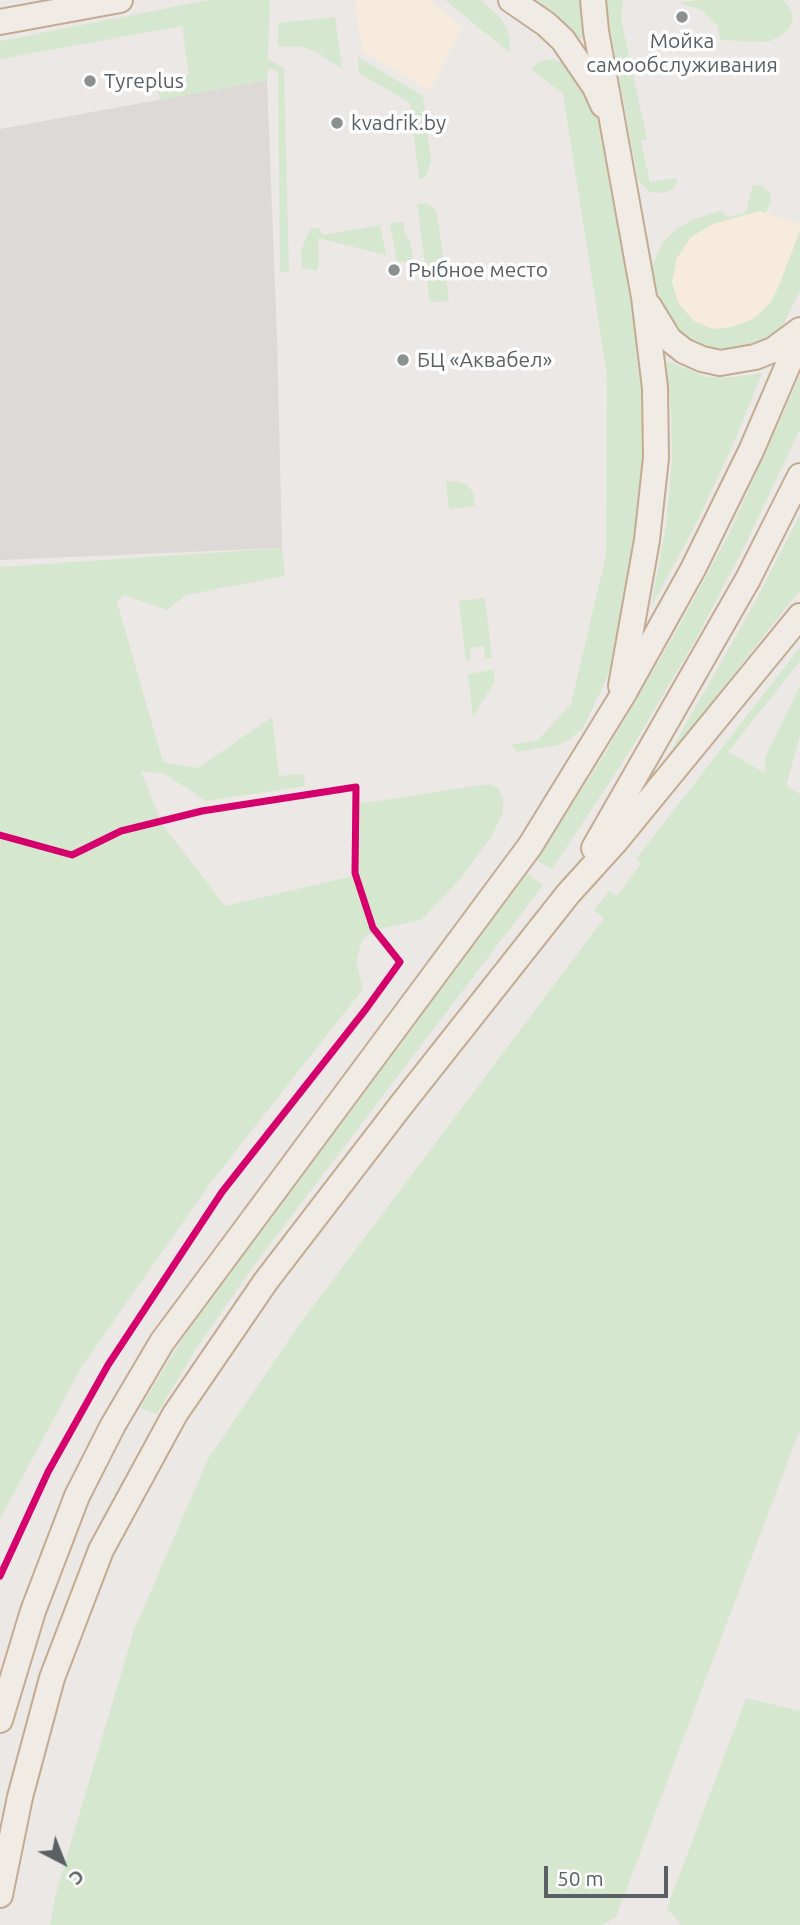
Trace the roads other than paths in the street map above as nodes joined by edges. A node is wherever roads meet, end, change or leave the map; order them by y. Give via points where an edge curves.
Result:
1 (120, 0) edge
2 (511, 0) edge
3 (593, 0) edge
4 (0, 22) edge
5 (615, 130) junction
6 (644, 297) junction
7 (800, 330) edge
8 (800, 337) edge
9 (800, 476) edge
10 (800, 616) edge
11 (612, 713) junction
12 (568, 894) junction
13 (0, 1720) edge
14 (0, 1895) edge

1 - 4 highway
2 - 5 highway via 564,40 595,87
3 - 5 highway
5 - 6 highway
6 - 7 highway via 669,339 684,351 720,363 755,358
6 - 11 highway via 655,388 656,458 641,577
8 - 11 highway via 693,569
9 - 12 highway via 741,590
10 - 12 highway
11 - 13 highway via 520,860 162,1342 77,1496 33,1611
12 - 14 highway via 266,1281 175,1414 100,1550 52,1678

